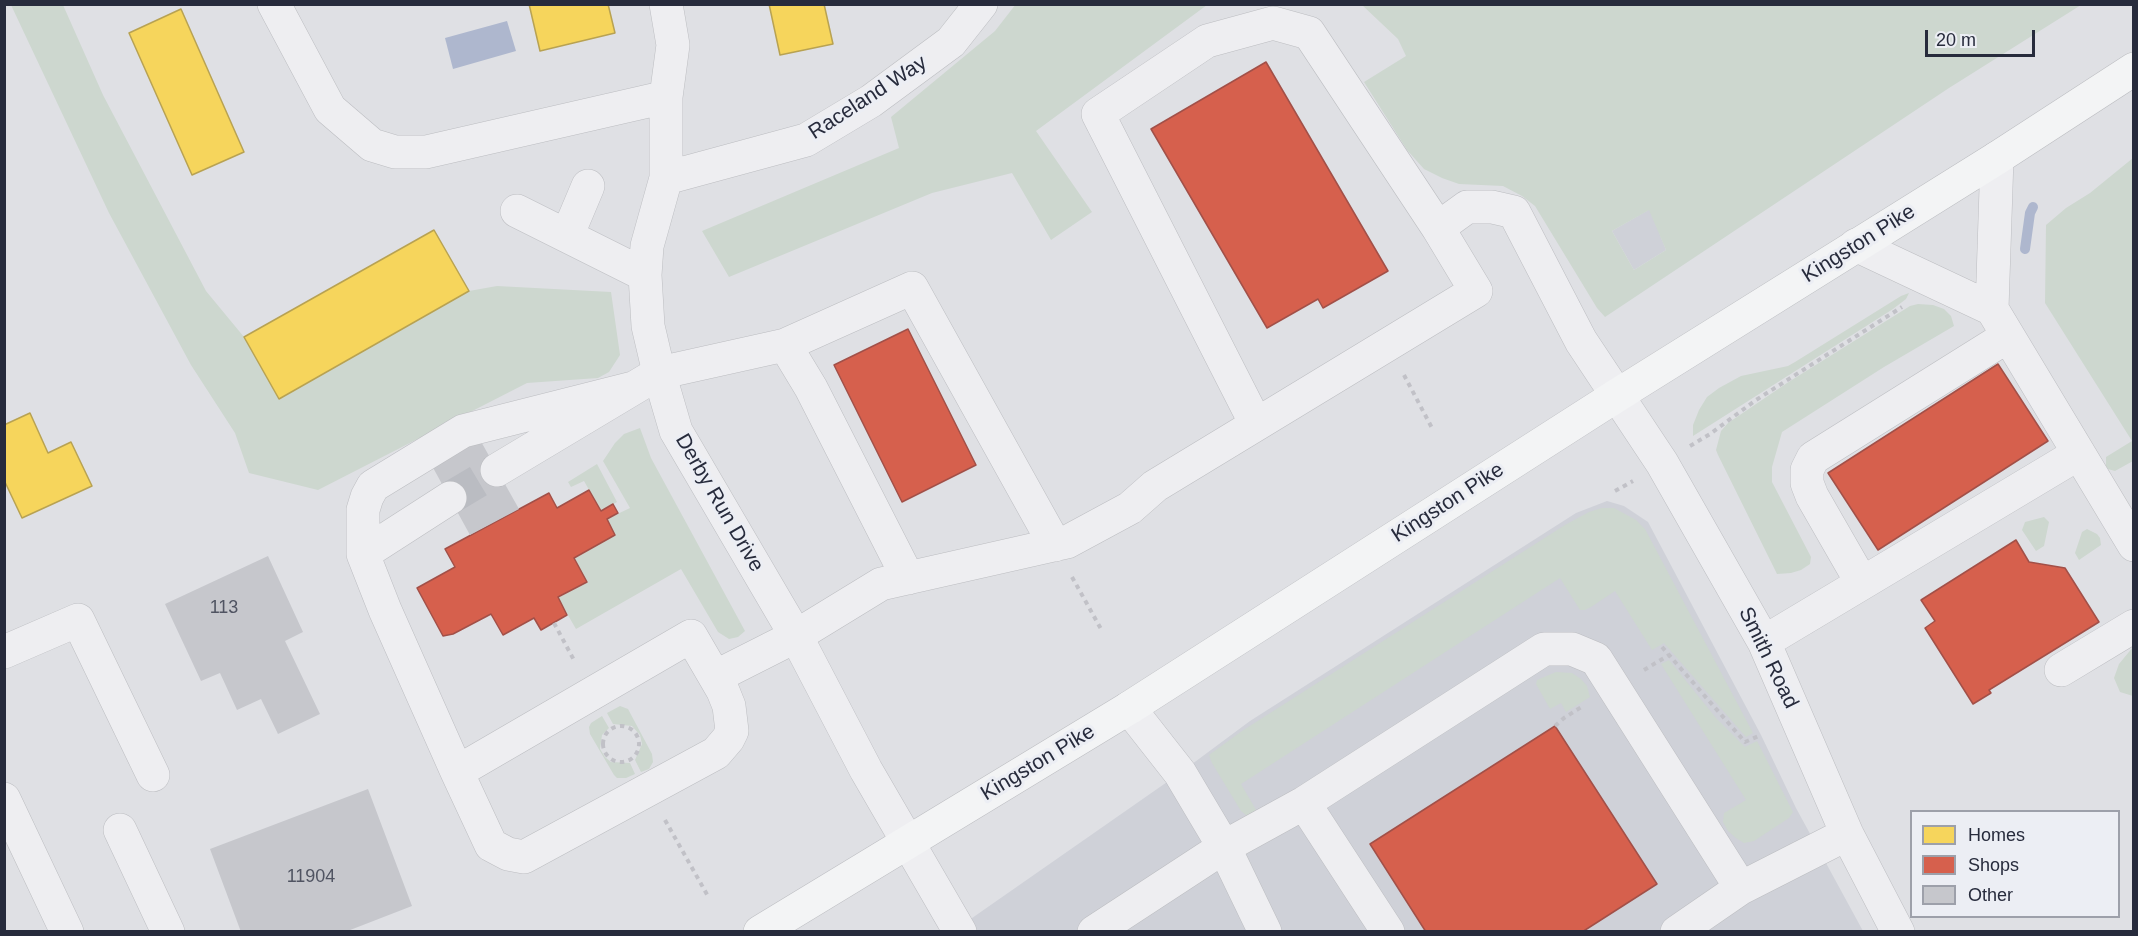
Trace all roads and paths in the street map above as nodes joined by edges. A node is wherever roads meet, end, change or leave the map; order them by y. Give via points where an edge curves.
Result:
1 (274, 4) edge
2 (666, 4) edge
3 (981, 4) edge
4 (2133, 69) edge
5 (666, 97) junction
6 (1997, 158) junction
7 (666, 178) junction
8 (588, 186) dead end
9 (517, 212) dead end
10 (1438, 228) junction
11 (567, 236) junction
12 (1856, 245) junction
13 (645, 275) junction
14 (1938, 284) junction
15 (2000, 322) junction
16 (785, 345) junction
17 (1385, 346) junction
18 (646, 381) junction
19 (1616, 396) junction
20 (1256, 424) junction
21 (1432, 428) dead end
22 (2078, 454) junction
23 (1662, 463) junction
24 (497, 470) tunnel mouth
25 (1615, 491) dead end
26 (450, 498) tunnel mouth
27 (1055, 545) junction
28 (2133, 545) edge
29 (363, 554) junction
30 (908, 578) junction
31 (1862, 583) junction
32 (2133, 626) edge
33 (1101, 629) dead end
34 (796, 636) junction
35 (1764, 642) junction
36 (1662, 647) dead end
37 (4, 652) edge
38 (2061, 670) dead end
39 (715, 677) junction
40 (1130, 708) junction
41 (1761, 735) dead end
42 (604, 737) joint
43 (457, 772) junction
44 (153, 776) dead end
45 (648, 791) junction
46 (4, 799) edge
47 (1304, 803) junction
48 (120, 830) dead end
49 (1847, 834) junction
50 (908, 842) junction
51 (1224, 848) junction
52 (1740, 888) junction
53 (709, 898) dead end
54 (1379, 925) edge
55 (162, 929) edge
56 (66, 932) edge
57 (760, 932) edge
58 (960, 932) edge
59 (1094, 932) edge
60 (1265, 932) edge
61 (1407, 932) edge
62 (1677, 932) edge
63 (1898, 932) edge

1 - 5 street via 330,109 372,145 395,152 426,152
2 - 5 street, Derby Run Drive via 674,45
3 - 7 street, Raceland Way via 951,42 871,101 806,140
4 - 6 main road, Kingston Pike
5 - 7 street, Derby Run Drive
6 - 12 main road, Kingston Pike
6 - 15 street
7 - 13 street, Derby Run Drive via 647,246
8 - 11 street
9 - 11 street
10 - 17 street via 1476,291
10 - 19 street, Smith Road via 1467,207 1514,212 1581,341
10 - 20 street via 1309,33 1273,23 1207,41 1098,114
11 - 13 street
12 - 14 street
12 - 19 main road, Kingston Pike
13 - 18 street, Derby Run Drive
14 - 15 street
14 - 23 path
15 - 22 street
15 - 31 street via 1813,458 1807,470 1812,496
16 - 18 street
16 - 27 street via 912,288
16 - 30 street
17 - 20 street
17 - 21 path
18 - 24 street
18 - 29 street via 463,431 373,486 363,510
18 - 34 street, Derby Run Drive
19 - 23 street, Smith Road
19 - 40 main road, Kingston Pike
20 - 27 street via 1155,486 1130,508
22 - 28 street
22 - 31 street
23 - 25 path
23 - 35 street, Smith Road
26 - 29 street
27 - 30 street
27 - 33 path
29 - 43 street
30 - 34 street via 881,584
31 - 35 street
32 - 38 street
34 - 39 street
34 - 50 street, Derby Run Drive
35 - 49 street, Smith Road
36 - 41 path via 1745,742
37 - 44 street via 78,620
39 - 43 street via 691,636
39 - 45 street via 729,706 732,731 728,739 716,753
40 - 50 main road, Kingston Pike
40 - 51 street via 1180,773
42 - 42 path via 605,754 615,761 626,762 636,756 640,743 631,728 618,726
43 - 45 street via 491,845 524,857
45 - 53 path
46 - 56 street
47 - 51 street
47 - 52 street via 1544,649 1572,649 1596,659
47 - 54 street
48 - 55 street
49 - 52 street
49 - 63 street, Smith Road
50 - 57 main road, Kingston Pike
50 - 58 street, Derby Run Drive
51 - 59 street
51 - 60 street
52 - 62 street
54 - 61 street

